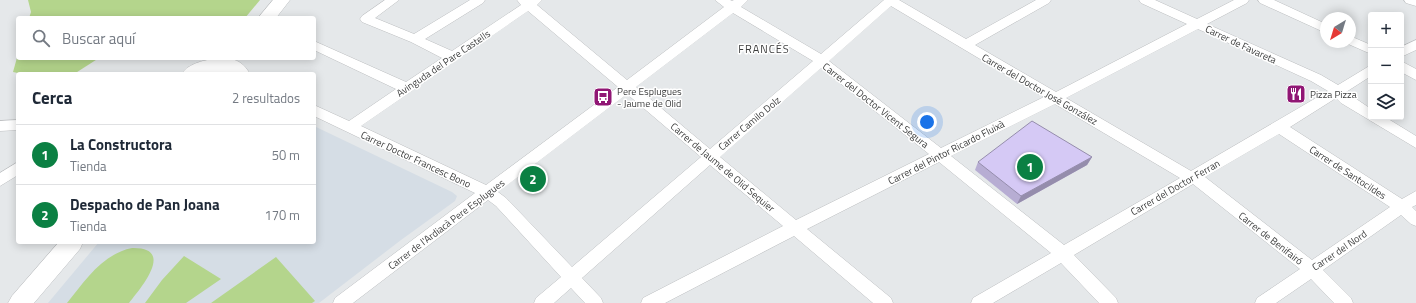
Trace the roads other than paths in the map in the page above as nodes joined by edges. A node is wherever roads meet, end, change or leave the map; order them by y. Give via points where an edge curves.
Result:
1 (282, 0) edge
2 (393, 0) edge
3 (478, 0) edge
4 (891, 0) edge
5 (1045, 0) edge
6 (1145, 0) edge
7 (1243, 0) edge
8 (1264, 0) edge
9 (1410, 0) edge
10 (530, 2) edge
11 (732, 2) edge
12 (1416, 2) edge
13 (269, 16) edge
14 (1197, 23) junction
15 (1320, 26) edge
16 (415, 40) junction
17 (1356, 43) edge
18 (1416, 44) edge
19 (965, 45) junction
20 (316, 46) edge
21 (1368, 49) edge
22 (1404, 51) edge
23 (452, 57) junction
24 (821, 61) junction
25 (234, 66) edge
26 (1404, 68) edge
27 (196, 72) edge
28 (1368, 72) edge
29 (1416, 75) edge
30 (627, 87) junction
31 (406, 88) junction
32 (1336, 91) junction
33 (1055, 98) junction
34 (316, 111) edge
35 (1368, 113) edge
36 (1379, 120) edge
37 (16, 125) edge
38 (0, 126) edge
39 (350, 127) junction
40 (1278, 127) junction
41 (1416, 143) edge
42 (940, 155) junction
43 (710, 156) junction
44 (16, 169) edge
45 (1192, 177) junction
46 (0, 180) edge
47 (488, 193) junction
48 (1416, 197) edge
49 (1402, 208) junction
50 (1416, 220) edge
51 (796, 228) junction
52 (70, 244) edge
53 (1063, 254) junction
54 (1312, 269) junction
55 (571, 277) junction
56 (20, 303) edge
57 (341, 303) edge
58 (542, 303) edge
59 (595, 303) edge
60 (649, 303) edge
61 (885, 303) edge
62 (979, 303) edge
63 (1110, 303) edge
64 (1262, 303) edge
65 (1346, 303) edge

1 - 13 street
2 - 16 street via 366,19
3 - 16 street
4 - 19 street, Carrer del Doctor José González
4 - 24 street, Carrer Camilo Dolz
5 - 19 street
6 - 14 street, Carrer de Favareta
7 - 14 street, Carrer del Pintor Ricardo Fluixà
8 - 15 street
9 - 12 street
10 - 23 street, Avinguda del Pare Castells
10 - 30 street, Carrer de Jaume de Olid Sequier
11 - 24 street, Carrer del Doctor Vicent Segura
11 - 30 street, Carrer de l'Ardiacà Pere Esplugues
14 - 32 street, Carrer de Favareta via 1316,78
14 - 33 street, Carrer del Pintor Ricardo Fluixà
16 - 23 street
17 - 21 street
18 - 22 street
19 - 33 street, Carrer del Doctor José González
20 - 31 street
23 - 31 street, Avinguda del Pare Castells
24 - 42 street, Carrer del Doctor Vicent Segura
24 - 43 street, Carrer Camilo Dolz
25 - 27 street via 209,66
26 - 29 street
28 - 32 street, Carrer del Doctor Ferran
30 - 43 street, Carrer de Jaume de Olid Sequier
30 - 47 street, Carrer de l'Ardiacà Pere Esplugues
31 - 39 street, Avinguda del Pare Castells
32 - 35 street, Carrer de Favareta
32 - 40 street, Carrer del Doctor Ferran
33 - 42 street, Carrer del Pintor Ricardo Fluixà
33 - 45 street, Carrer del Doctor José González
34 - 39 street, Carrer Doctor Francesc Bono
36 - 41 street
37 - 38 street
39 - 47 street, Carrer Doctor Francesc Bono
40 - 45 street, Carrer del Doctor Ferran
40 - 49 street, Carrer de Santocildes
42 - 51 street, Carrer del Pintor Ricardo Fluixà
42 - 53 street, Carrer del Doctor Vicent Segura
43 - 51 street, Carrer de Jaume de Olid Sequier
43 - 55 street, Carrer Camilo Dolz
44 - 46 street
45 - 53 street, Carrer del Doctor Ferran
45 - 54 street, Carrer de Benifairó
47 - 55 street, Carrer Doctor Francesc Bono via 500,202
47 - 57 street, Carrer de l'Ardiacà Pere Esplugues
48 - 49 street, Carrer del Nord
49 - 50 street, Carrer de Santocildes
49 - 54 street, Carrer del Nord
51 - 60 street, Carrer del Pintor Ricardo Fluixà
51 - 61 street, Carrer de Jaume de Olid Sequier
52 - 56 street
53 - 62 street, Carrer del Doctor Ferran
53 - 63 street, Carrer del Doctor Vicent Segura
54 - 64 street, Carrer del Nord
54 - 65 street, Carrer de Benifairó
55 - 58 street, Carrer Camilo Dolz
55 - 59 street, Carrer Doctor Francesc Bono

